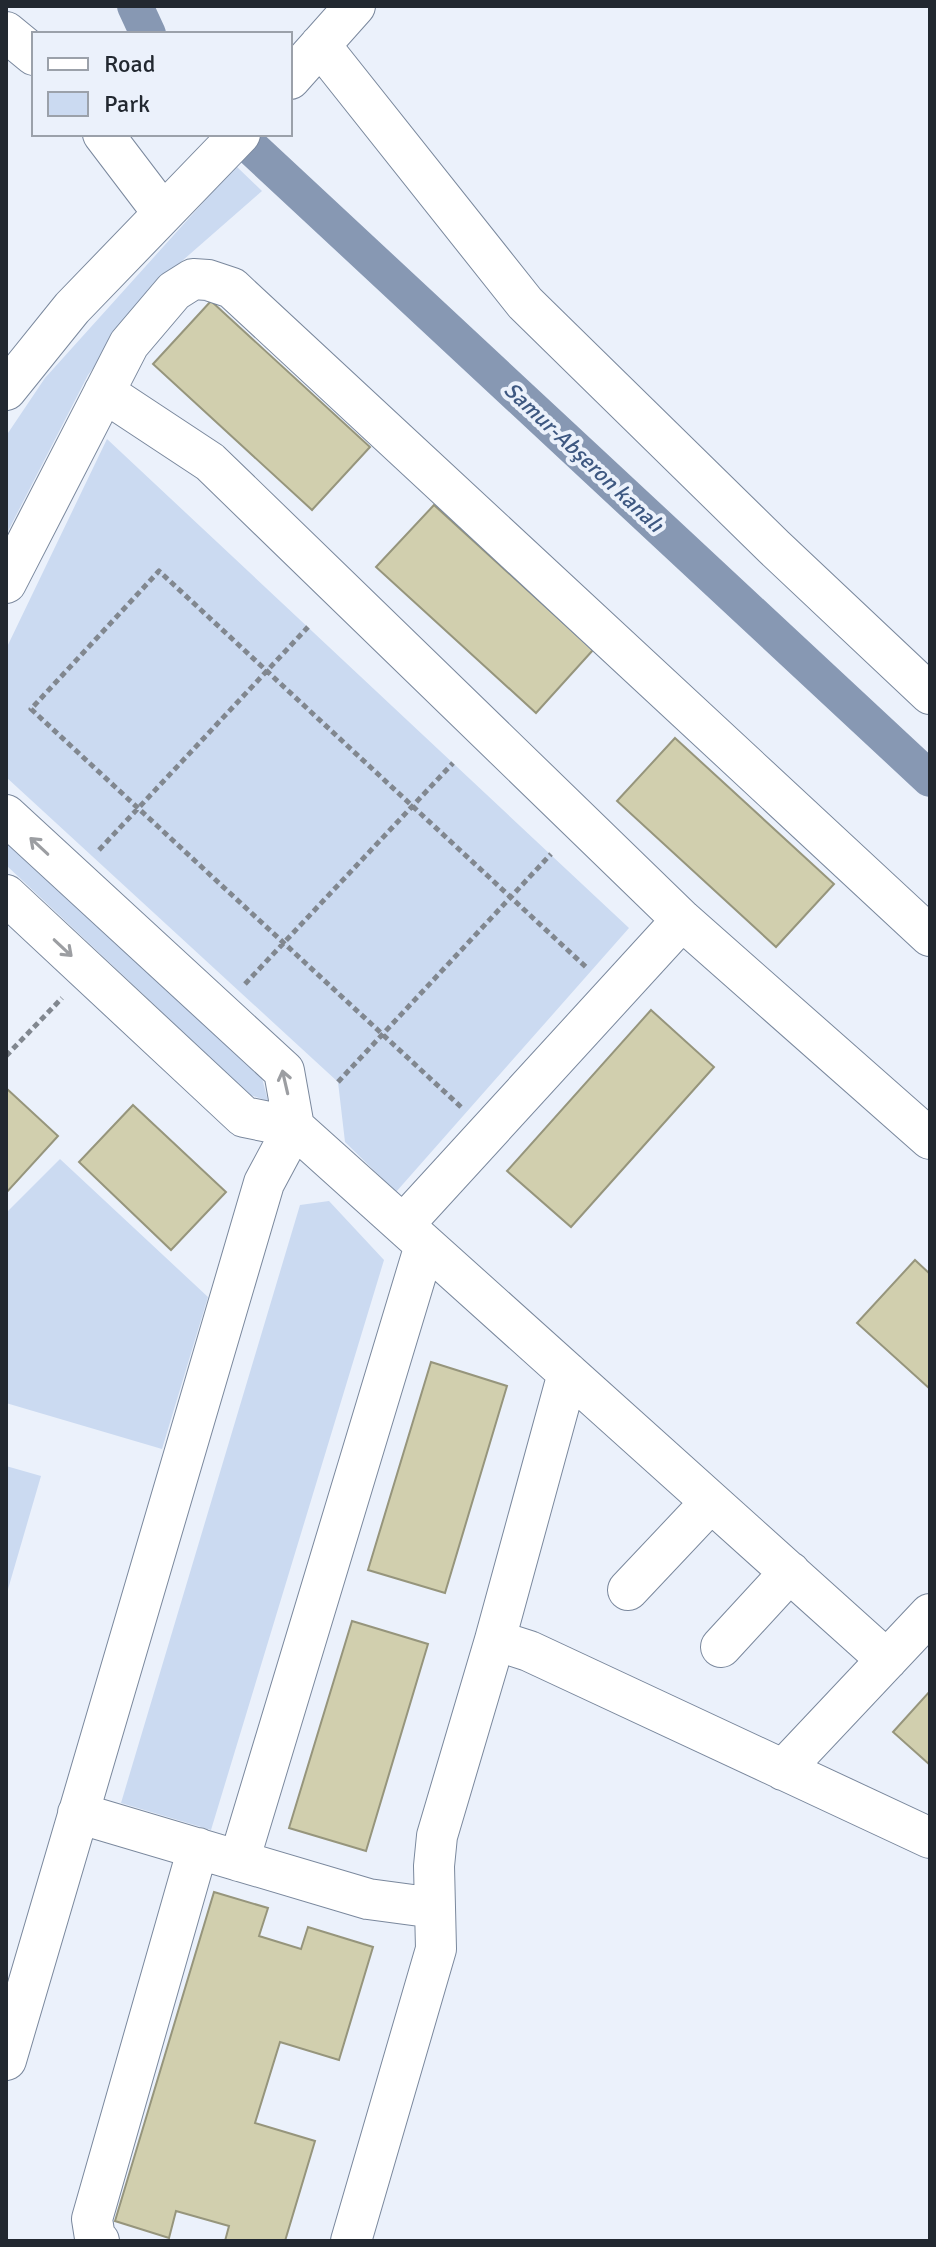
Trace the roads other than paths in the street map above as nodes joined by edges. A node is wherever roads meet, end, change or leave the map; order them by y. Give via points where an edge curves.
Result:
1 (355, 6) edge
2 (6, 32) edge
3 (320, 45) junction
4 (32, 53) edge
5 (292, 77) edge
6 (105, 136) edge
7 (238, 136) edge
8 (163, 213) junction
9 (6, 390) edge
10 (104, 392) junction
11 (6, 583) edge
12 (930, 694) edge
13 (6, 815) edge
14 (6, 895) edge
15 (682, 920) junction
16 (930, 936) edge
17 (294, 1127) junction
18 (930, 1139) edge
19 (414, 1235) junction
20 (568, 1373) junction
21 (711, 1502) junction
22 (790, 1572) junction
23 (628, 1590) dead end
24 (930, 1614) edge
25 (495, 1640) junction
26 (721, 1647) dead end
27 (887, 1660) junction
28 (783, 1770) junction
29 (78, 1813) junction
30 (930, 1838) edge
31 (198, 1848) junction
32 (239, 1861) junction
33 (435, 1908) junction
34 (6, 2060) edge
35 (99, 2241) edge
36 (351, 2241) edge

1 - 3 street
2 - 4 street
3 - 5 street
3 - 12 street via 525,303
6 - 8 street
7 - 8 street
8 - 9 street via 72,308
10 - 11 street
10 - 15 street via 210,462
10 - 16 street via 129,344 174,291 193,279 232,288
17 -> 13 street via 284,1071
14 -> 17 street via 244,1117
15 - 18 street
15 - 19 street
17 - 19 street
17 - 29 street via 264,1183
19 - 20 street
19 - 32 street
20 - 21 street
20 - 25 street
21 - 22 street
21 - 23 street
22 - 26 street
22 - 27 street
24 - 27 street
25 - 28 street
25 - 33 street via 437,1836
27 - 28 street
28 - 30 street
29 - 31 street
29 - 34 street
31 - 32 street
31 - 35 street via 92,2219
32 - 33 street via 368,1899
33 - 36 street via 436,1949 428,1982

